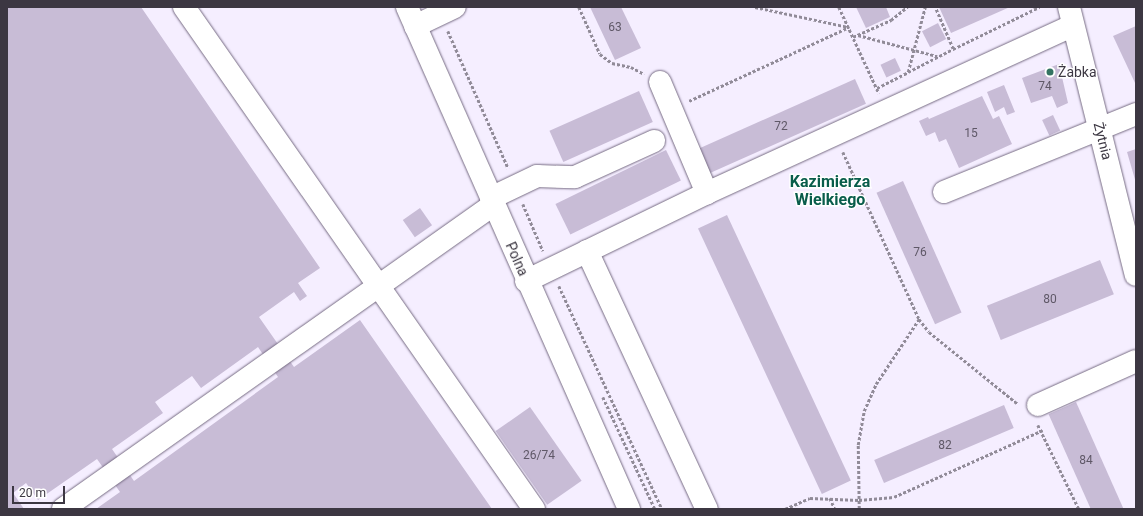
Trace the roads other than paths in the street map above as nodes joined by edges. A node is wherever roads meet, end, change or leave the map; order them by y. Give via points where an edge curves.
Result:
1 (184, 7) edge
2 (455, 7) edge
3 (1070, 16) edge
4 (411, 17) edge
5 (660, 82) road end
6 (1136, 114) edge
7 (1101, 129) junction
8 (654, 141) dead end
9 (944, 192) dead end
10 (707, 193) junction
11 (492, 201) junction
12 (586, 251) junction
13 (1136, 275) edge
14 (526, 281) junction
15 (379, 286) junction
16 (1136, 362) edge
17 (1032, 411) road end
18 (63, 509) edge
19 (534, 509) edge
20 (629, 509) edge
21 (707, 509) edge

1 - 15 street
2 - 4 street
3 - 7 street, Żytnia
3 - 10 street via 887,110
4 - 11 street, Polna
5 - 10 street
6 - 7 street
7 - 9 street
7 - 13 street, Żytnia
8 - 11 street via 575,177 537,176
10 - 12 street
11 - 14 street, Polna
11 - 15 street
12 - 14 street
12 - 21 street
14 - 20 street, Polna
15 - 18 street
15 - 19 street
16 - 17 street

